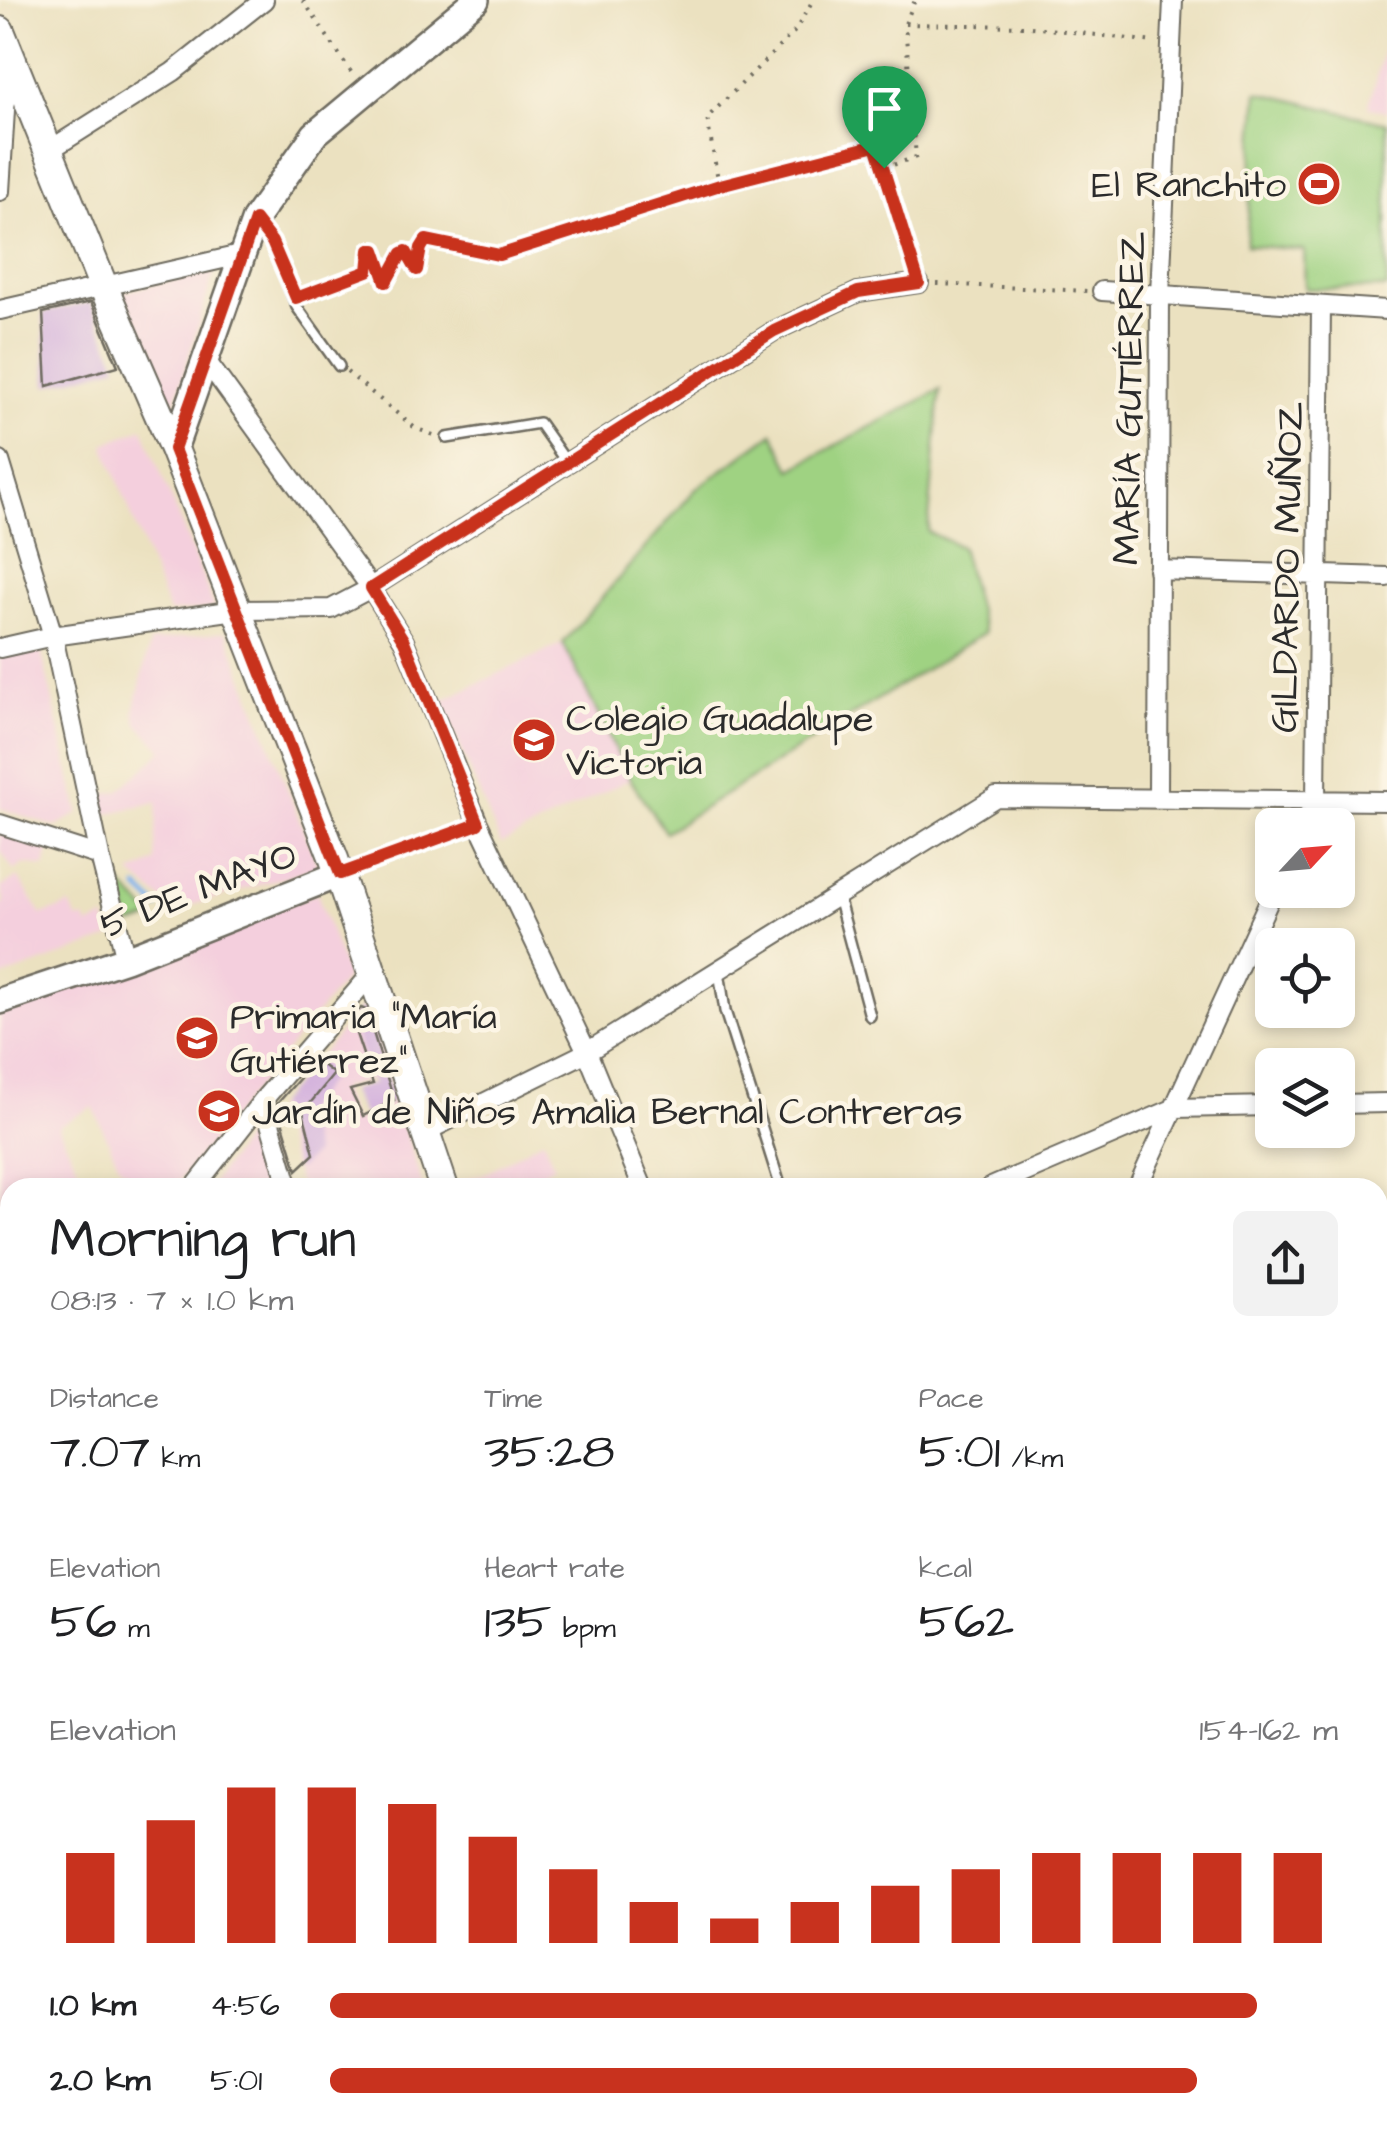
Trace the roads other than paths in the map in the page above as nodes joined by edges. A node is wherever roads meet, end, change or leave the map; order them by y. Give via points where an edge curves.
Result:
1 (264, 0) edge
2 (476, 0) edge
3 (1173, 0) edge
4 (4, 42) edge
5 (48, 151) junction
6 (0, 191) edge
7 (255, 220) junction
8 (240, 255) junction
9 (919, 283) road end
10 (104, 288) junction
11 (1102, 291) road end
12 (1160, 295) junction
13 (1320, 306) junction
14 (0, 310) edge
15 (1387, 310) edge
16 (205, 359) junction
17 (339, 366) road end
18 (448, 438) road end
19 (174, 449) junction
20 (0, 461) edge
21 (567, 463) junction
22 (1158, 570) junction
23 (1320, 576) junction
24 (1387, 576) edge
25 (371, 588) junction
26 (236, 610) junction
27 (53, 636) junction
28 (0, 648) edge
29 (1158, 798) junction
30 (1316, 800) junction
31 (1387, 801) edge
32 (1312, 808) edge
33 (0, 824) edge
34 (100, 856) junction
35 (340, 874) junction
36 (838, 897) junction
37 (1266, 908) edge
38 (126, 959) junction
39 (718, 971) junction
40 (373, 972) junction
41 (0, 1001) edge
42 (870, 1016) dead end
43 (587, 1052) junction
44 (263, 1100) junction
45 (1387, 1103) edge
46 (1355, 1104) edge
47 (1255, 1106) edge
48 (1175, 1108) junction
49 (427, 1130) junction
50 (202, 1178) edge
51 (286, 1178) edge
52 (441, 1178) edge
53 (639, 1178) edge
54 (778, 1178) edge
55 (1012, 1178) edge
56 (1142, 1178) edge

1 - 5 street via 173,72
2 - 7 street via 315,134
3 - 12 street, MARÍA GUTIÉRREZ
4 - 5 main road
4 - 6 street
5 - 10 main road
7 - 8 street
7 - 17 lane via 272,242 297,307
8 - 10 street
8 - 16 street
9 - 21 street via 858,292 774,331
10 - 14 street
10 - 19 main road
11 - 12 street
12 - 13 street
12 - 22 street, MARÍA GUTIÉRREZ
13 - 15 street
13 - 23 street, GILDARDO MUÑOZ
16 - 19 street
16 - 25 street
18 - 21 lane via 540,423
19 - 26 main road
20 - 27 street
21 - 25 street
22 - 23 street
22 - 29 street, MARÍA GUTIÉRREZ
23 - 24 street
23 - 30 street, GILDARDO MUÑOZ
25 - 26 street via 331,608
25 - 43 street via 404,641 478,824
26 - 27 street
26 - 35 main road
27 - 28 street
27 - 34 street
29 - 30 street
29 - 36 street via 996,796
30 - 31 street
30 - 32 street, GILDARDO MUÑOZ
33 - 34 street
34 - 38 street
35 - 38 street, 5 DE MAYO
35 - 40 main road
36 - 39 street
36 - 42 lane
37 - 48 street
38 - 41 street, 5 DE MAYO
39 - 43 street
39 - 54 lane
40 - 44 street
40 - 49 main road
43 - 49 street
43 - 53 street
44 - 50 street
44 - 51 street
45 - 46 street
47 - 48 street
48 - 55 street
48 - 56 street
49 - 52 main road

